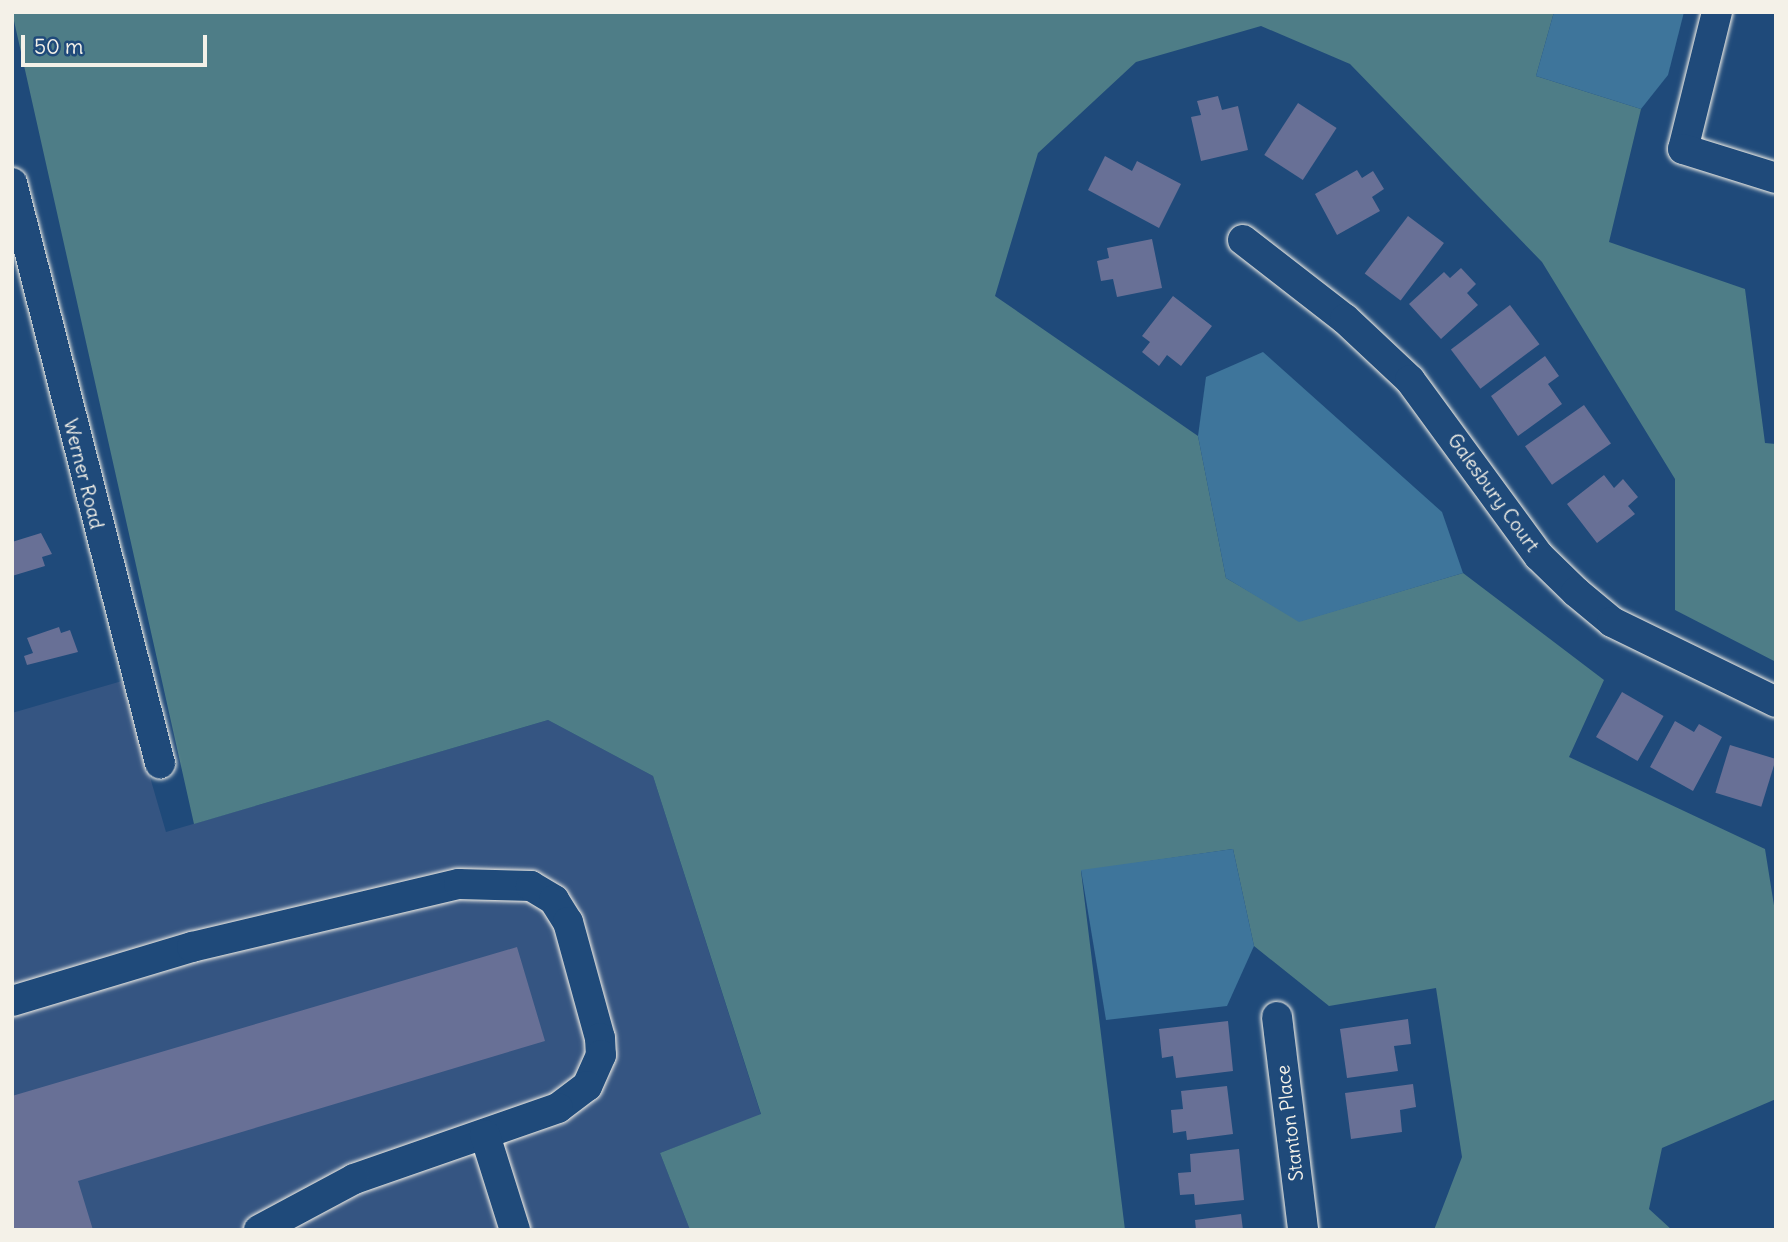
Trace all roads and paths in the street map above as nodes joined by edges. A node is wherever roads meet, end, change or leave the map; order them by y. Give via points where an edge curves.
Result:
1 (1717, 12) edge
2 (1776, 178) edge
3 (12, 183) edge
4 (1243, 240) dead end
5 (1776, 702) edge
6 (160, 763) dead end
7 (12, 1001) edge
8 (1277, 1017) dead end
9 (485, 1135) junction
10 (299, 1219) edge
11 (259, 1230) edge
12 (515, 1230) edge
13 (1303, 1230) edge

1 - 2 street via 1683,149
3 - 6 street, Werner Road
4 - 5 street, Galesbury Court via 1345,319 1410,380 1539,556 1576,592 1612,622
7 - 9 street via 192,947 459,884 531,887 554,900 568,922 601,1055 574,1098
8 - 13 street, Stanton Place
9 - 10 street via 354,1179
9 - 12 street
10 - 11 street

